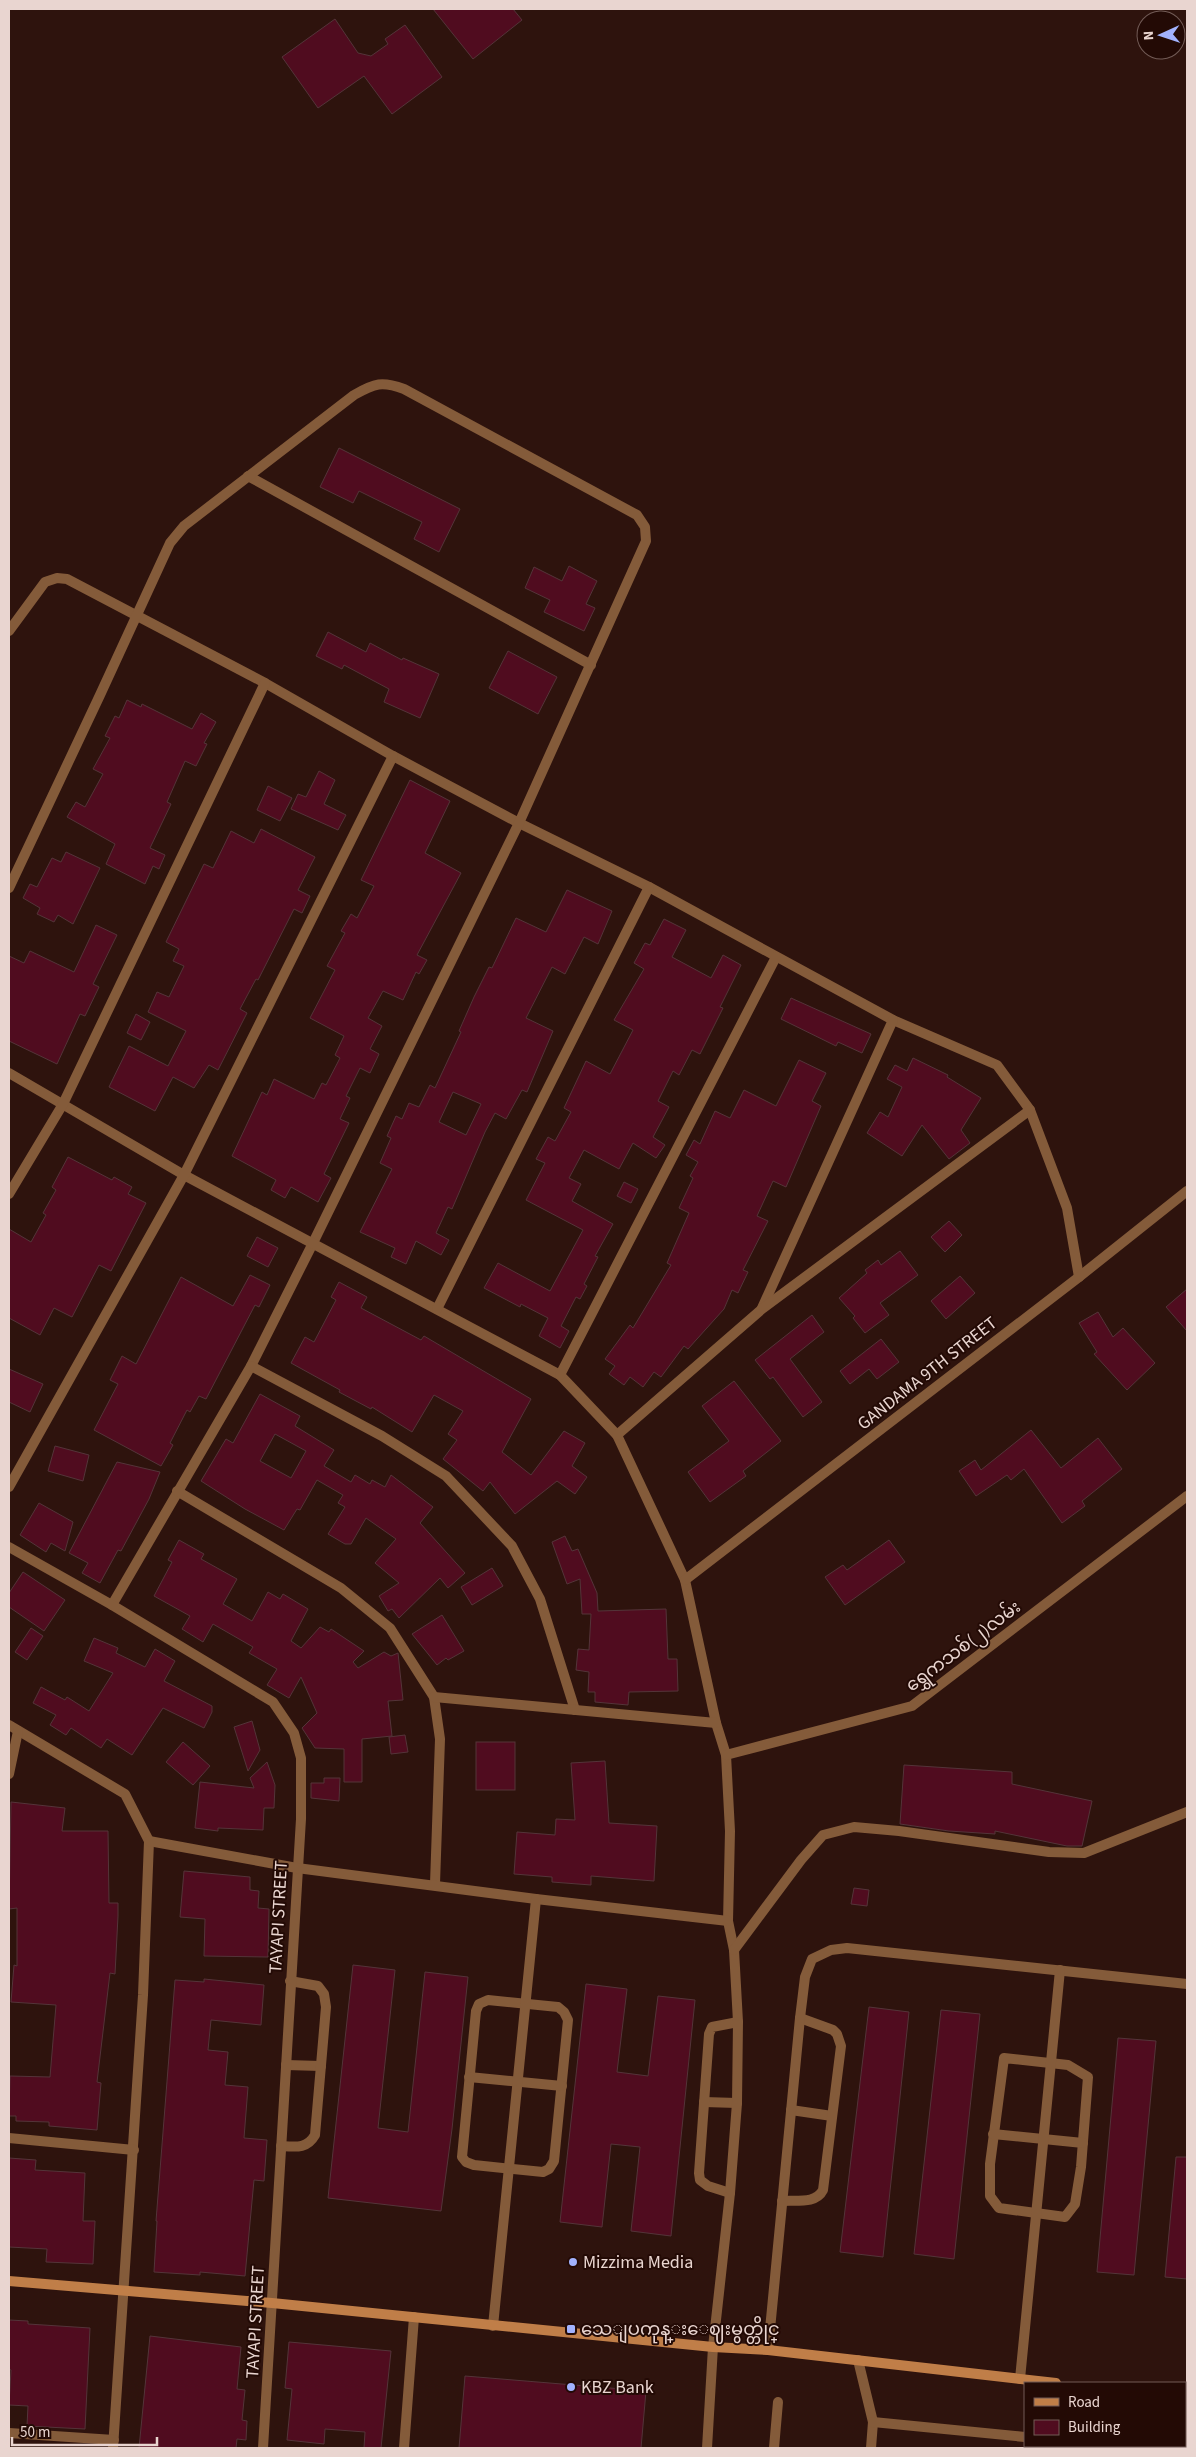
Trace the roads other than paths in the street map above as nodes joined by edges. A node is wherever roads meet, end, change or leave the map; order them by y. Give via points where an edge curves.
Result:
1 (248, 476) junction
2 (136, 616) junction
3 (9, 631) edge
4 (591, 665) junction
5 (265, 683) junction
6 (393, 756) junction
7 (518, 823) junction
8 (649, 887) junction
9 (9, 888) edge
10 (776, 956) junction
11 (893, 1020) junction
12 (9, 1073) edge
13 (63, 1104) junction
14 (1030, 1110) junction
15 (184, 1176) junction
16 (1187, 1191) edge
17 (9, 1194) edge
18 (312, 1245) junction
19 (1079, 1277) junction
20 (437, 1309) junction
21 (762, 1309) junction
22 (251, 1366) junction
23 (560, 1375) junction
24 (616, 1434) junction
25 (9, 1487) edge
26 (177, 1491) junction
27 (1187, 1496) edge
28 (9, 1547) edge
29 (685, 1580) junction
30 (112, 1605) junction
31 (434, 1698) junction
32 (575, 1710) junction
33 (716, 1723) junction
34 (13, 1728) edge
35 (726, 1755) junction
36 (9, 1774) edge
37 (1187, 1812) edge
38 (149, 1841) junction
39 (297, 1868) junction
40 (435, 1884) junction
41 (536, 1899) junction
42 (728, 1920) junction
43 (734, 1950) junction
44 (1060, 1970) junction
45 (290, 1981) junction
46 (1187, 1984) edge
47 (526, 2002) junction
48 (800, 2018) junction
49 (738, 2022) junction
50 (1050, 2064) junction
51 (286, 2065) junction
52 (321, 2066) junction
53 (469, 2077) junction
54 (518, 2082) junction
55 (562, 2086) junction
56 (704, 2102) junction
57 (737, 2103) junction
58 (791, 2110) junction
59 (832, 2116) junction
60 (994, 2134) junction
61 (9, 2138) edge
62 (1043, 2141) junction
63 (1083, 2143) junction
64 (281, 2146) junction
65 (134, 2150) junction
66 (509, 2170) junction
67 (730, 2193) junction
68 (782, 2201) junction
69 (1036, 2215) junction
70 (9, 2281) edge
71 (125, 2292) junction
72 (272, 2303) junction
73 (414, 2317) junction
74 (493, 2326) junction
75 (713, 2347) junction
76 (768, 2350) junction
77 (858, 2360) junction
78 (1020, 2379) junction
79 (1047, 2382) edge
80 (778, 2402) dead end
81 (873, 2422) junction
82 (9, 2433) edge
83 (1024, 2437) edge
84 (114, 2444) edge
85 (263, 2448) edge
86 (404, 2448) edge
87 (707, 2448) edge
88 (774, 2448) edge
89 (871, 2448) edge

1 - 2 street via 184,526 170,543
1 - 4 street
1 - 4 street via 354,395 369,386 386,382 637,515 645,527 646,541
2 - 3 street via 67,579 57,578 45,582
2 - 5 street
2 - 9 street
4 - 7 street
5 - 6 street
5 - 13 street
6 - 7 street
6 - 15 street
7 - 8 street
7 - 18 street
8 - 10 street
8 - 20 street
10 - 11 street
10 - 23 street
11 - 14 street via 997,1065
11 - 21 street
12 - 13 street
13 - 15 street
13 - 17 street
14 - 19 street via 1067,1208
14 - 21 street
15 - 18 street
15 - 25 street
16 - 19 street, GANDAMA 9TH STREET
18 - 20 street
18 - 22 street
19 - 29 street, GANDAMA 9TH STREET
20 - 23 street
21 - 24 street
22 - 26 street
22 - 32 street via 382,1436 446,1476 512,1546 540,1599
23 - 24 street
24 - 29 street
26 - 30 street
26 - 31 street via 341,1588 390,1628
27 - 35 street, ရွှေကသစ်(၂)လမ်း via 912,1706
28 - 30 street, TAYAPI STREET
29 - 33 street
30 - 39 street, TAYAPI STREET via 274,1702 294,1733 301,1758
31 - 32 street
31 - 40 street via 440,1739
32 - 33 street
33 - 35 street
34 - 36 street
34 - 38 street via 125,1794
35 - 42 street via 730,1831
37 - 43 street via 1084,1852 1050,1852 854,1826 823,1835
38 - 39 street
38 - 65 street
39 - 40 street
39 - 45 street, TAYAPI STREET
40 - 41 street
41 - 42 street
41 - 47 street
42 - 43 street
43 - 49 street
44 - 46 street
44 - 48 street via 847,1948 831,1950 812,1959 805,1977
44 - 50 street
45 - 51 street, TAYAPI STREET
45 - 52 street via 318,1986 324,1994 326,2007
47 - 53 street via 488,2000 479,2004
47 - 54 street
47 - 55 street via 558,2007 568,2020
48 - 58 street
48 - 59 street via 833,2030 839,2040
49 - 56 street via 712,2027 709,2034
49 - 57 street
50 - 60 street via 1004,2058
50 - 62 street
50 - 63 street via 1068,2065 1088,2077
51 - 52 street
51 - 64 street, TAYAPI STREET
52 - 64 street via 316,2135 303,2147
53 - 54 street
53 - 66 street via 462,2157 474,2165
54 - 55 street
54 - 66 street
55 - 66 street via 554,2161 549,2169 543,2172
56 - 57 street
56 - 67 street via 700,2180
57 - 67 street
58 - 59 street
58 - 68 street
59 - 68 street via 820,2196 813,2200
60 - 62 street
60 - 69 street via 990,2196 999,2208
61 - 65 street
62 - 63 street
62 - 69 street
63 - 69 street via 1075,2204 1065,2217
64 - 72 street, TAYAPI STREET
65 - 71 street
66 - 74 street
67 - 75 street
68 - 76 street
69 - 78 street
70 - 71 street
71 - 72 street
71 - 84 street
72 - 73 street
72 - 85 street, TAYAPI STREET
73 - 74 street
73 - 86 street
74 - 75 street
75 - 76 street
75 - 87 street
76 - 77 street
77 - 78 street
77 - 81 street
78 - 79 street
80 - 88 street
81 - 83 street
81 - 89 street
82 - 84 street

